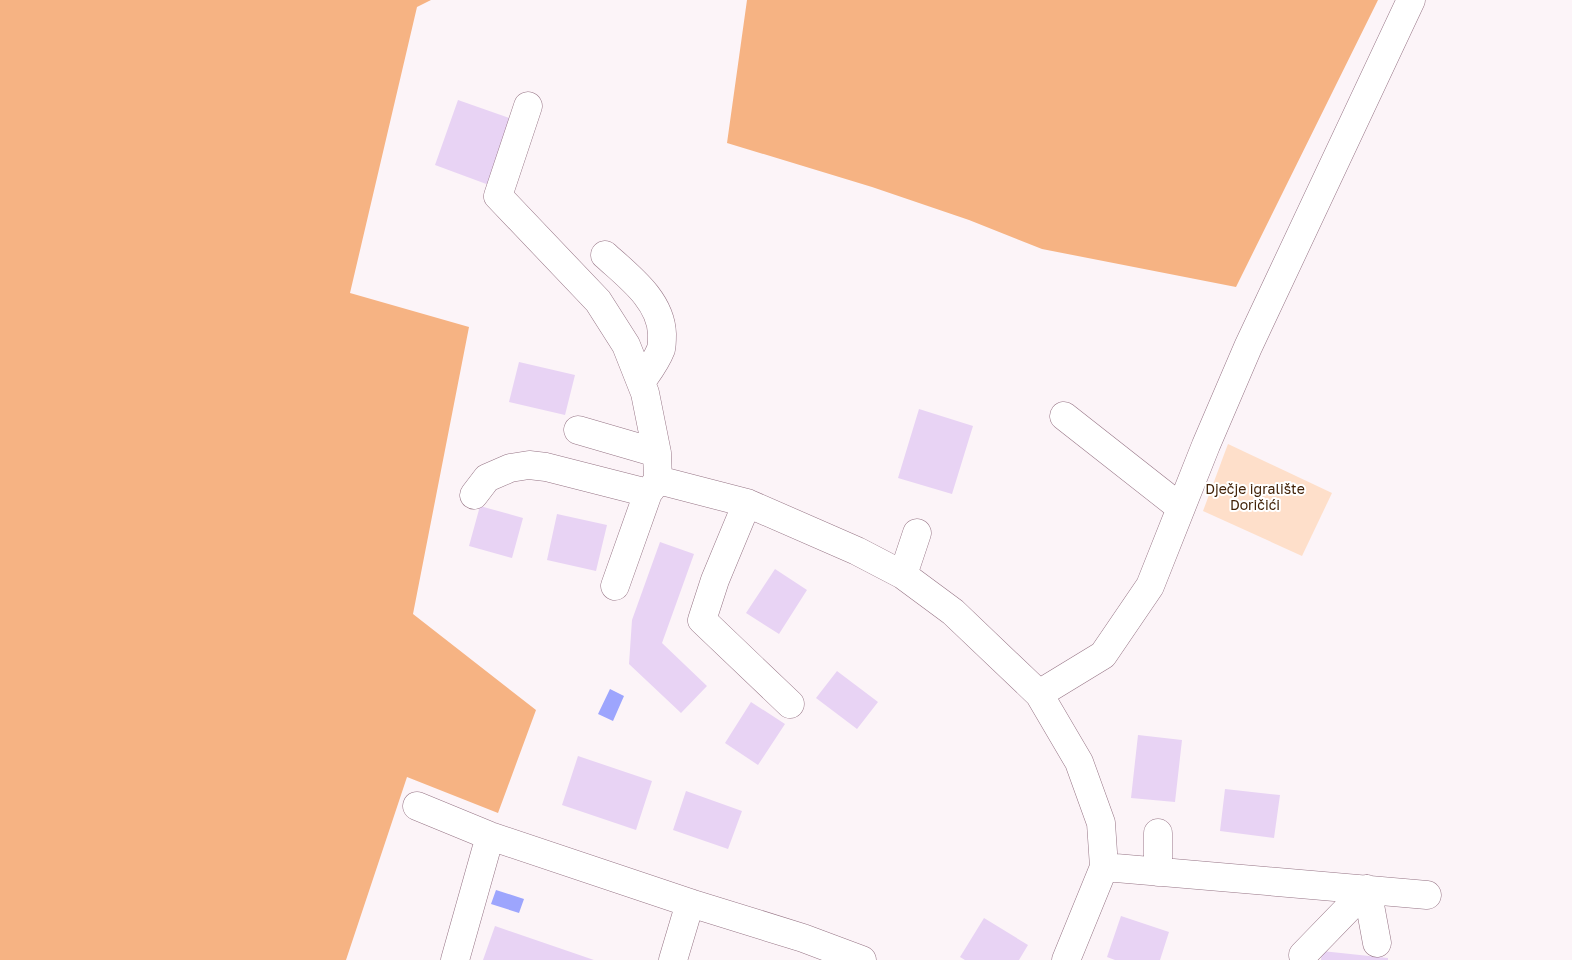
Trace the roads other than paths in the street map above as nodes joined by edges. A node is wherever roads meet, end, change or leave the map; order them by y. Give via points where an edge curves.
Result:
1 (1412, 0) edge
2 (528, 106) dead end
3 (605, 255) dead end
4 (641, 382) junction
5 (1064, 416) dead end
6 (578, 430) dead end
7 (654, 475) junction
8 (474, 495) dead end
9 (747, 503) junction
10 (1181, 508) junction
11 (917, 533) dead end
12 (903, 575) junction
13 (615, 586) dead end
14 (1039, 694) junction
15 (790, 704) dead end
16 (417, 806) dead end
17 (1158, 833) dead end
18 (490, 836) junction
19 (1104, 867) junction
20 (1158, 872) junction
21 (1367, 890) junction
22 (1427, 895) dead end
23 (690, 904) junction
24 (1377, 943) dead end
25 (799, 949) edge
26 (1303, 955) dead end
27 (455, 960) edge
28 (673, 960) edge
29 (862, 960) edge
30 (1066, 960) edge

1 - 10 street via 1248,347
2 - 4 street via 498,196 598,301 626,345
3 - 4 street via 637,284 655,307 662,328 662,347
4 - 7 street
5 - 10 street
6 - 7 street
7 - 8 street via 529,465 510,468 487,478
7 - 9 street
7 - 13 street
9 - 12 street via 857,551
9 - 15 street via 702,620
10 - 14 street via 1150,586 1103,655
11 - 12 street
12 - 14 street via 953,612
14 - 19 street via 1079,762 1101,823
16 - 18 street
17 - 20 street
18 - 23 street
18 - 27 street
19 - 20 street
19 - 30 street
20 - 21 street
21 - 22 street
21 - 24 street
21 - 26 street
23 - 25 street
23 - 28 street
25 - 29 street

